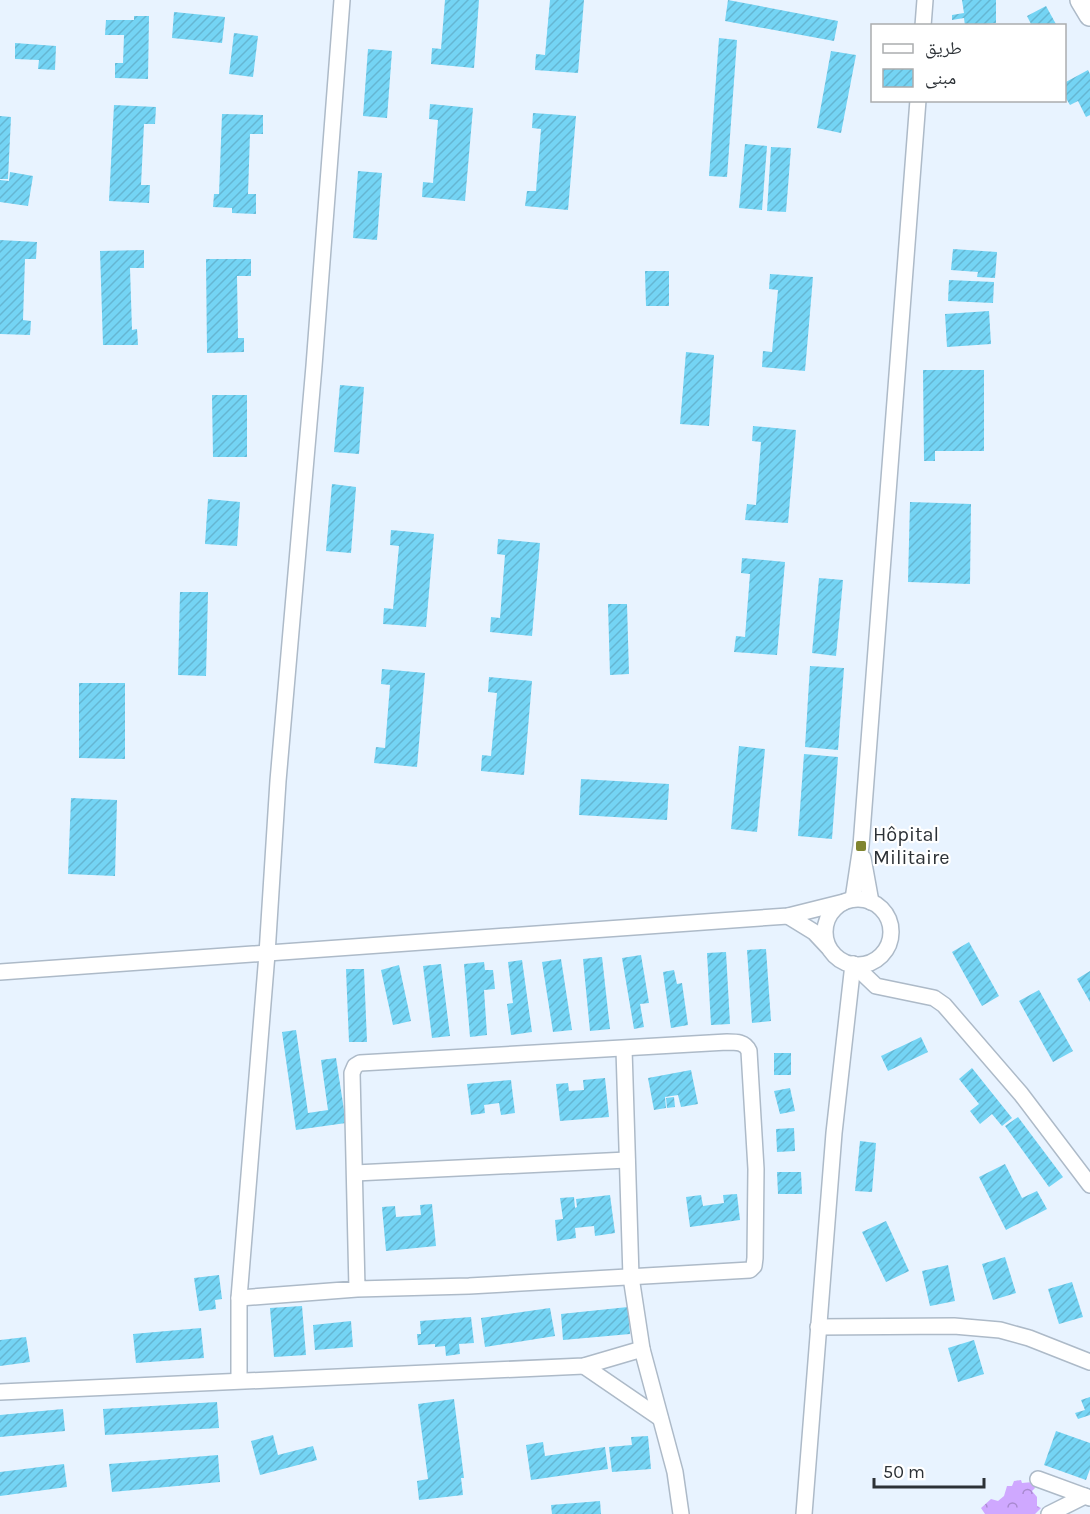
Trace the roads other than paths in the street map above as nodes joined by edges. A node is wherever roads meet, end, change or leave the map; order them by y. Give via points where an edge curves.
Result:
1 (342, 0) edge
2 (925, 0) edge
3 (1081, 0) edge
4 (1090, 15) edge
5 (923, 24) edge
6 (918, 102) edge
7 (861, 846) junction
8 (848, 901) junction
9 (871, 902) junction
10 (788, 916) junction
11 (832, 952) junction
12 (267, 954) junction
13 (875, 959) junction
14 (853, 964) junction
15 (0, 972) edge
16 (891, 990) junction
17 (624, 1049) junction
18 (627, 1160) junction
19 (355, 1173) junction
20 (1090, 1185) edge
21 (631, 1277) junction
22 (357, 1289) junction
23 (239, 1298) junction
24 (818, 1327) junction
25 (642, 1349) junction
26 (1090, 1362) edge
27 (584, 1366) junction
28 (239, 1380) junction
29 (0, 1392) edge
30 (660, 1418) junction
31 (1038, 1479) dead end
32 (1087, 1497) edge
33 (681, 1514) edge
34 (804, 1514) edge
35 (1049, 1514) edge

1 - 12 street
2 - 5 street
3 - 4 main road
6 - 7 street
7 - 8 street
7 - 9 street
8 - 9 street
8 - 10 street
8 - 11 street via 827,920 825,937
9 - 13 street via 885,914 890,929 887,946
10 - 11 street via 814,932
10 - 12 street
11 - 14 street
12 - 15 street
12 - 23 street
13 - 14 street
13 - 16 street via 875,968
14 - 16 street via 876,986
14 - 24 street
16 - 20 street via 926,996 944,1005 1021,1094
17 - 18 street
17 - 19 street via 360,1063 352,1073
17 - 21 street via 727,1042 747,1046 756,1169 755,1258 750,1270
18 - 19 street
18 - 21 street
19 - 22 street
21 - 22 street
21 - 25 street
22 - 23 street
23 - 28 street
24 - 26 street via 954,1326 1000,1330
24 - 34 street
25 - 27 street
25 - 30 street
27 - 28 street
27 - 30 street
28 - 29 street
30 - 33 street via 675,1472
31 - 32 street
32 - 35 street

